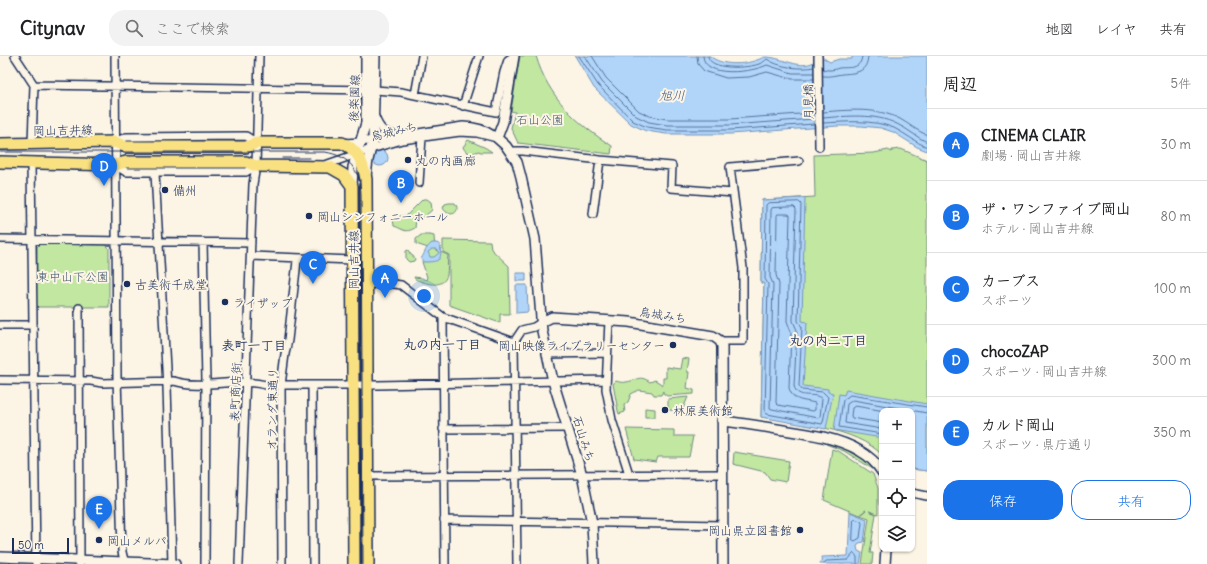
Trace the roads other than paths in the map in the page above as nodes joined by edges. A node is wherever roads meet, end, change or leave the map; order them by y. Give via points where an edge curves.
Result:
1 (15, 56) edge
2 (115, 56) edge
3 (259, 56) edge
4 (366, 56) edge
5 (375, 56) edge
6 (422, 56) edge
7 (479, 56) edge
8 (514, 56) edge
9 (818, 56) edge
10 (34, 85) junction
11 (115, 87) junction
12 (259, 88) junction
13 (371, 90) junction
14 (415, 95) junction
15 (463, 106) junction
16 (375, 117) junction
17 (366, 123) junction
18 (398, 135) junction
19 (422, 137) junction
20 (498, 138) junction
21 (115, 142) junction
22 (361, 142) junction
23 (32, 143) junction
24 (257, 143) junction
25 (342, 143) junction
26 (0, 144) edge
27 (372, 144) junction
28 (820, 147) dead end
29 (510, 151) junction
30 (357, 154) junction
31 (600, 160) junction
32 (799, 161) dead end
33 (0, 162) edge
34 (31, 163) junction
35 (115, 165) junction
36 (321, 166) junction
37 (256, 170) junction
38 (155, 172) junction
39 (366, 179) junction
40 (420, 183) dead end
41 (352, 186) junction
42 (733, 192) junction
43 (593, 214) dead end
44 (0, 240) edge
45 (33, 240) junction
46 (116, 241) junction
47 (160, 242) junction
48 (203, 242) junction
49 (251, 243) junction
50 (250, 256) junction
51 (299, 260) junction
52 (352, 260) junction
53 (366, 284) junction
54 (79, 308) dead end
55 (443, 317) junction
56 (609, 320) junction
57 (542, 322) junction
58 (0, 325) edge
59 (33, 325) junction
60 (720, 341) junction
61 (514, 342) junction
62 (607, 353) junction
63 (546, 354) junction
64 (0, 380) edge
65 (34, 380) junction
66 (606, 380) junction
67 (79, 381) junction
68 (167, 381) junction
69 (553, 381) junction
70 (117, 383) junction
71 (246, 383) junction
72 (514, 383) junction
73 (206, 384) junction
74 (443, 384) junction
75 (281, 385) junction
76 (312, 385) junction
77 (353, 385) junction
78 (367, 385) junction
79 (722, 421) junction
80 (568, 428) junction
81 (443, 429) junction
82 (515, 429) junction
83 (879, 468) edge
84 (629, 474) junction
85 (723, 474) junction
86 (443, 475) junction
87 (582, 475) junction
88 (368, 476) junction
89 (515, 476) junction
90 (915, 494) edge
91 (927, 496) edge
92 (444, 520) junction
93 (516, 521) junction
94 (592, 523) junction
95 (723, 525) junction
96 (886, 552) edge
97 (0, 557) edge
98 (36, 561) edge
99 (80, 562) edge
100 (125, 563) edge
101 (172, 564) edge
102 (175, 564) edge
103 (205, 564) edge
104 (239, 564) edge
105 (282, 564) edge
106 (313, 564) edge
107 (354, 564) edge
108 (368, 564) edge
109 (445, 564) edge
110 (517, 564) edge
111 (594, 564) edge
112 (723, 564) edge
113 (885, 564) edge

1 - 10 street
2 - 11 street
3 - 12 street, 表町商店街
4 - 13 street, 後楽園線
5 - 13 street, 後楽園線
6 - 14 street
7 - 15 street
8 - 15 street via 508,60 504,72 496,112
8 - 20 street
9 - 28 street, 月見橋
10 - 11 street
10 - 23 street
11 - 12 street
11 - 21 street
12 - 13 street
12 - 24 street, 表町商店街
13 - 14 street
13 - 16 street, 後楽園線
13 - 17 street, 後楽園線
14 - 15 street
16 - 18 street via 382,130
16 - 27 street, 後楽園線
17 - 22 street, 後楽園線
17 - 27 street
18 - 20 street, 烏城みち via 472,126 487,130
18 - 27 street, 烏城みち
19 - 20 street, 烏城みち via 472,132
19 - 27 street, 烏城みち via 384,145
19 - 40 street
20 - 29 street, 烏城みち
21 - 23 main road, 岡山吉井線
21 - 24 main road, 岡山吉井線 via 126,147 246,147
21 - 35 street
22 - 25 street, 烏城みち
22 - 27 street, 烏城みち
22 - 30 street, 後楽園線
23 - 26 main road, 岡山吉井線
24 - 25 main road, 岡山吉井線
24 - 37 street, 表町商店街
25 - 30 main road via 353,148
27 - 30 street, 烏城みち
27 - 39 street, 後楽園線
29 - 31 street
29 - 57 street, 烏城みち via 517,162 535,240
30 - 36 street, 烏城みち
30 - 39 main road, 岡山吉井線 via 364,167
30 - 41 street, 後楽園線
31 - 42 street via 672,166 671,188
31 - 43 street
32 - 42 street via 730,167
33 - 34 main road
34 - 35 main road
34 - 45 street
35 - 37 main road via 126,162 246,162
35 - 38 street via 126,172
35 - 46 street
36 - 37 main road
36 - 41 main road via 338,170
37 - 38 street
37 - 49 street, 表町商店街 via 253,184
38 - 47 street
39 - 53 main road, 岡山吉井線
41 - 52 main road, 岡山吉井線
42 - 60 street via 743,268 743,341
44 - 45 street
45 - 46 street
45 - 59 street
46 - 47 street
46 - 70 street
47 - 48 street
47 - 68 street
48 - 49 street
48 - 73 street
49 - 50 street, 表町商店街
50 - 51 street
50 - 71 street, 表町商店街
51 - 52 street
51 - 75 street, オランダ東通り
52 - 77 main road, 岡山吉井線
53 - 55 street via 401,285
53 - 78 main road, 岡山吉井線
54 - 67 street
55 - 61 street
55 - 74 street
56 - 57 street, 烏城みち via 552,317
56 - 60 street, 烏城みち via 713,336
56 - 62 street
57 - 61 street via 522,330
57 - 63 street, 石山みち
58 - 59 street
59 - 65 street
60 - 79 street
61 - 72 street
62 - 63 street
62 - 66 street
63 - 69 street, 石山みち
64 - 65 street
65 - 67 street
65 - 98 street
66 - 69 street
66 - 84 street via 612,420
67 - 70 street
67 - 99 street
68 - 70 street
68 - 73 street
68 - 101 street
69 - 72 street
69 - 80 street, 石山みち
70 - 100 street via 122,552
71 - 73 street
71 - 75 street
71 - 104 street, 表町商店街
72 - 74 street
72 - 82 street
73 - 103 street
74 - 78 street
74 - 81 street
75 - 76 street
75 - 105 street, オランダ東通り
76 - 77 street
76 - 106 street
77 - 78 street
77 - 107 main road, 岡山吉井線
78 - 88 main road, 岡山吉井線
79 - 83 street via 810,434 843,443 860,450
79 - 85 street
80 - 82 street
80 - 87 street, 石山みち
81 - 82 street
81 - 86 street
82 - 89 street
84 - 85 street
84 - 87 street
85 - 95 street
86 - 88 street
86 - 89 street
86 - 92 street
87 - 89 street
87 - 94 street, 石山みち
88 - 108 main road, 岡山吉井線
89 - 93 street
90 - 91 street
92 - 93 street
92 - 109 street
93 - 94 street
93 - 110 street
94 - 95 street
94 - 111 street, 石山みち
95 - 112 street
96 - 113 street
97 - 98 street
98 - 99 street
99 - 100 street
100 - 101 street
101 - 102 street

